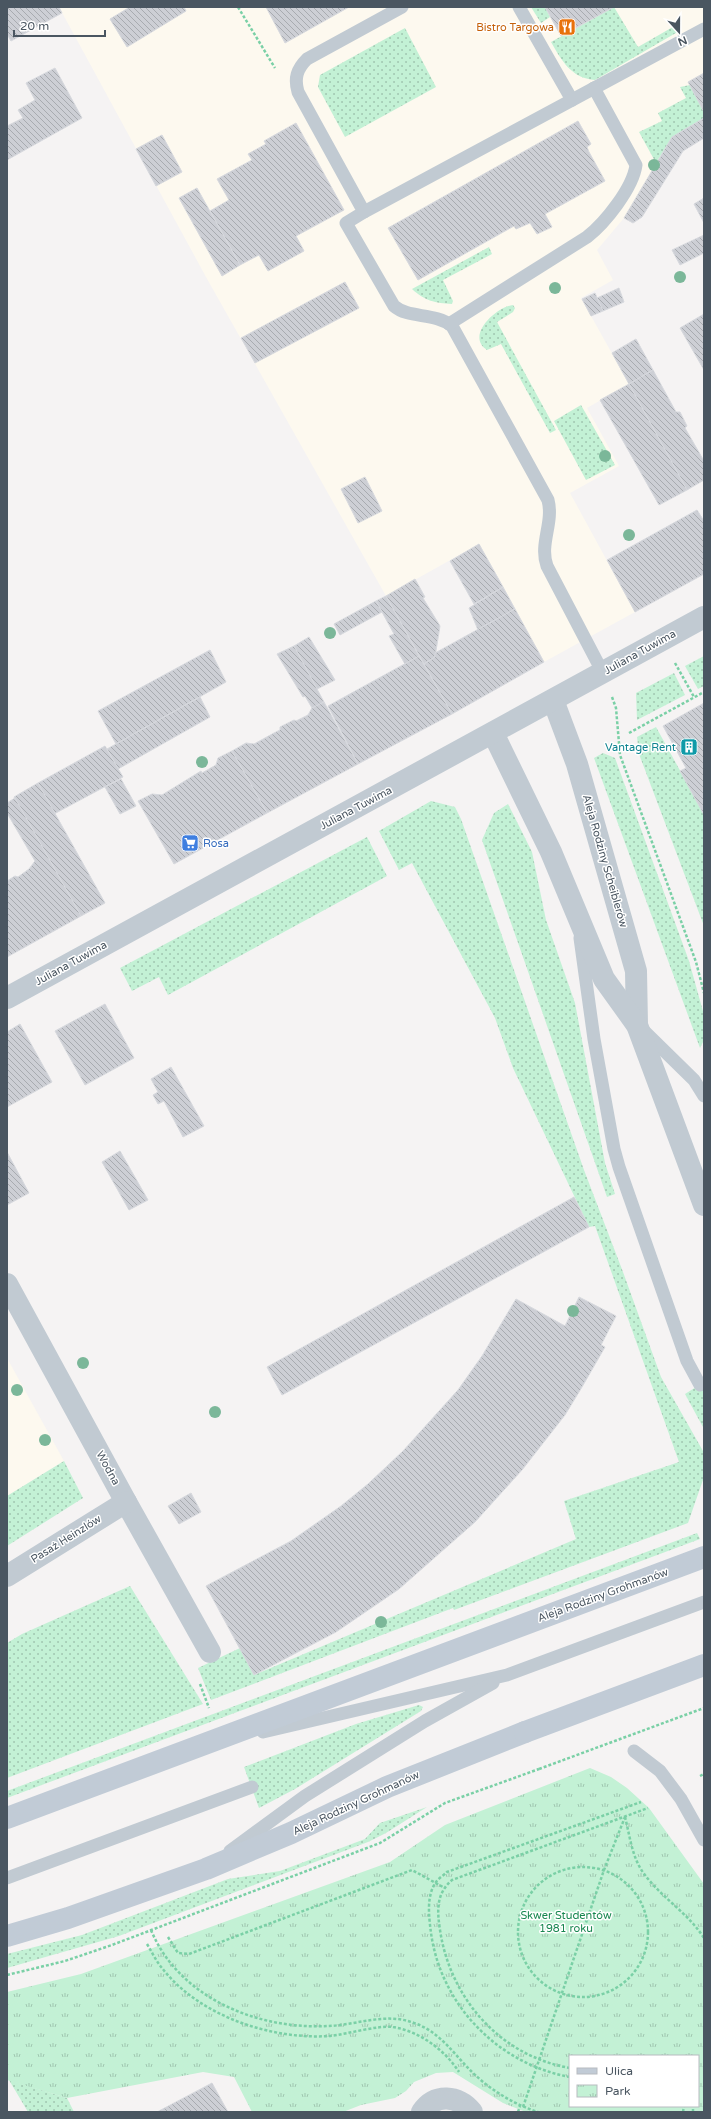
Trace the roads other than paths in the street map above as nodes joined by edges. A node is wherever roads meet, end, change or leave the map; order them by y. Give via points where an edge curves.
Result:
1 (402, 7) edge
2 (519, 7) edge
3 (704, 29) edge
4 (594, 88) junction
5 (572, 100) junction
6 (364, 212) junction
7 (449, 324) junction
8 (704, 617) edge
9 (602, 673) junction
10 (553, 700) junction
11 (493, 733) junction
12 (575, 907) junction
13 (7, 998) edge
14 (637, 1025) junction
15 (704, 1096) edge
16 (704, 1205) edge
17 (7, 1284) edge
18 (700, 1385) dead end
19 (126, 1502) junction
20 (704, 1557) edge
21 (7, 1576) edge
22 (703, 1603) edge
23 (210, 1652) dead end
24 (704, 1665) edge
25 (506, 1676) junction
26 (192, 1748) junction
27 (634, 1751) dead end
28 (252, 1788) dead end
29 (7, 1818) edge
30 (704, 1840) edge
31 (206, 1868) junction
32 (7, 1878) edge
33 (7, 1936) edge
34 (422, 2112) edge
35 (472, 2112) edge

1 - 6 lane via 307,58 296,76 298,92
2 - 5 lane
3 - 4 lane
4 - 5 lane
4 - 7 lane via 636,165 620,199 598,228 587,237
5 - 6 lane
6 - 7 lane via 346,223 394,306 400,311 441,318
7 - 9 lane via 548,500 551,512 543,555
8 - 9 street, Juliana Tuwima
9 - 10 street, Juliana Tuwima
10 - 11 street, Juliana Tuwima
10 - 14 street, Aleja Rodziny Scheiblerów via 577,764 636,971
11 - 12 street, Aleja Rodziny Scheiblerów via 552,852
11 - 13 street, Juliana Tuwima
12 - 14 street, Aleja Rodziny Scheiblerów via 604,979
12 - 18 lane via 594,1040 619,1167 687,1361
14 - 15 lane via 694,1080
14 - 16 street, Aleja Rodziny Scheiblerów
17 - 19 street, Wodna
19 - 21 street, Pasaż Heinzlów
19 - 23 street, Wodna
20 - 26 main road, Aleja Rodziny Grohmanów
22 - 25 lane
24 - 31 main road, Aleja Rodziny Grohmanów, bridge via 387,1787 291,1833
25 - 26 lane
25 - 31 lane via 425,1721 305,1796
26 - 29 main road, Aleja Rodziny Grohmanów
27 - 30 lane via 660,1772 681,1799
28 - 32 lane
31 - 33 main road, Aleja Rodziny Grohmanów via 68,1918
34 - 35 street via 438,2099 448,2098 458,2100

